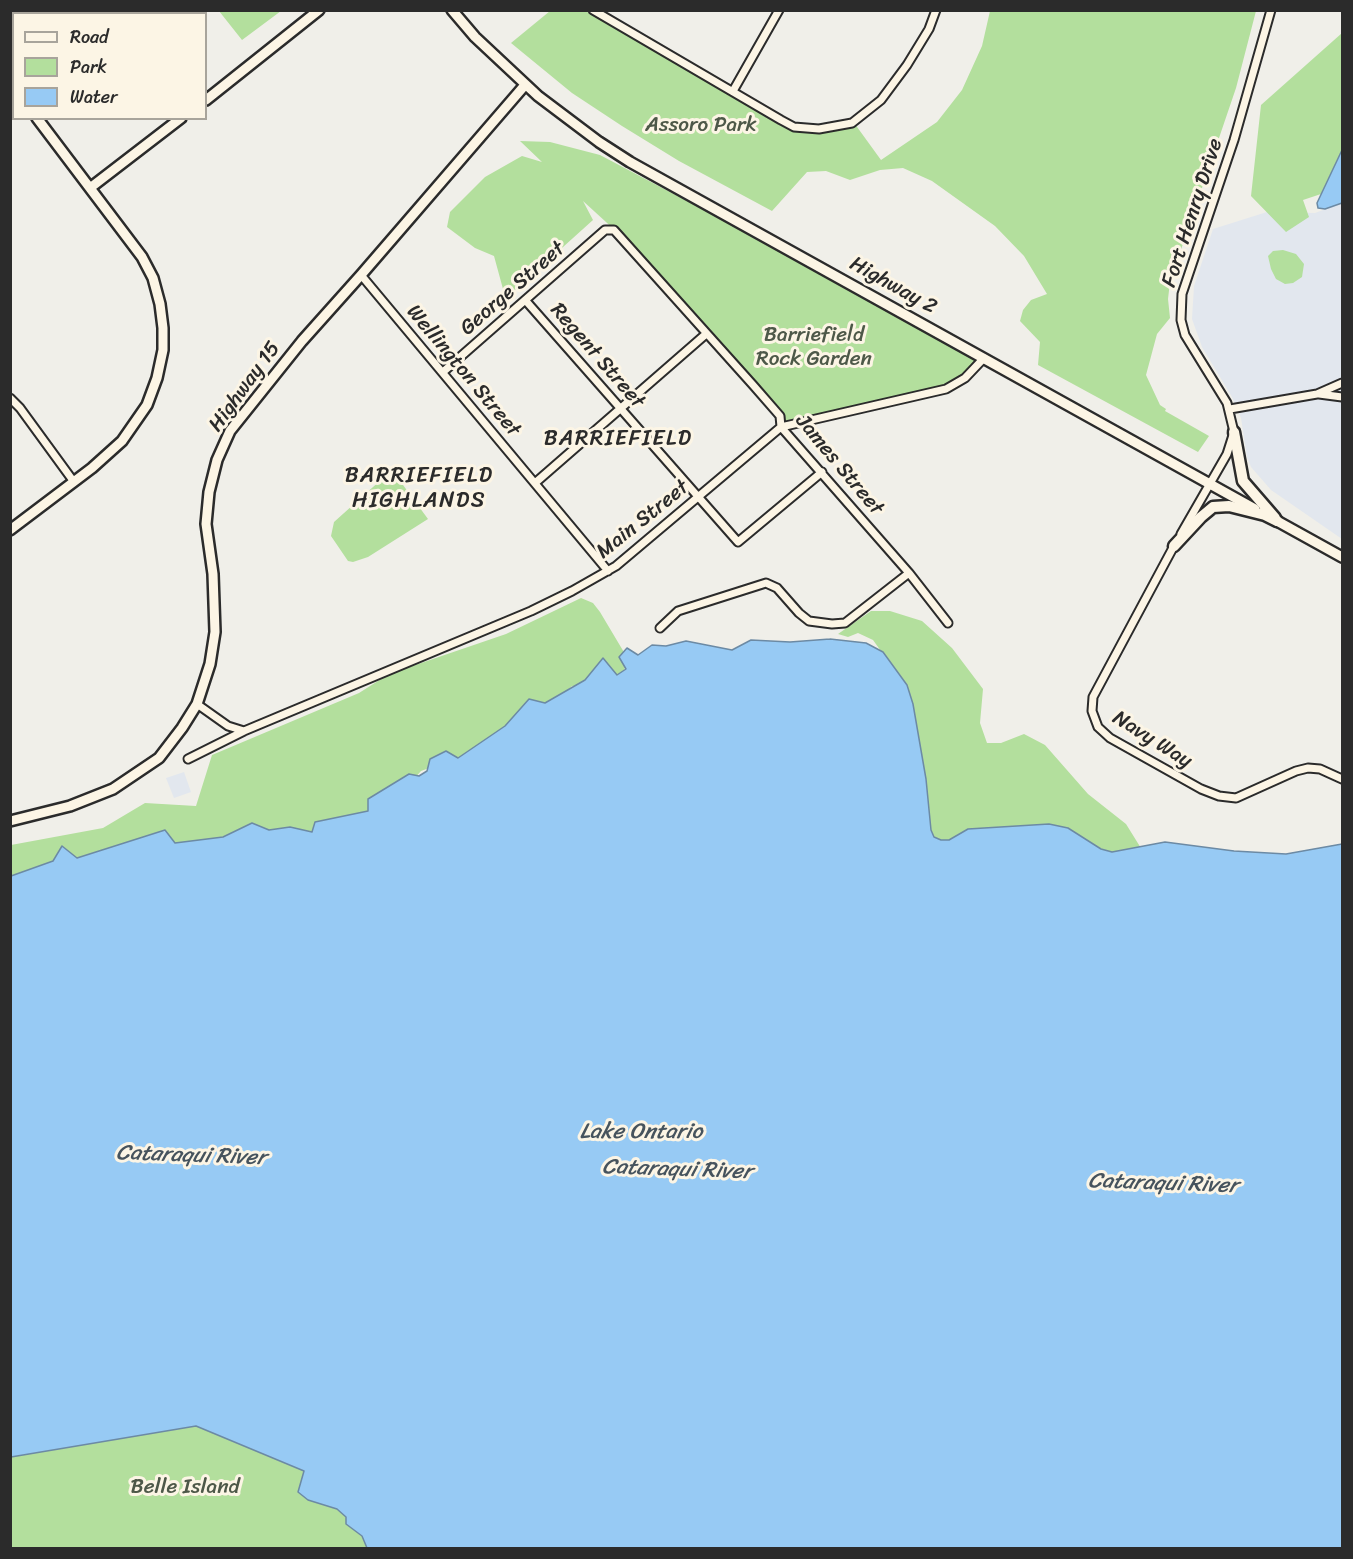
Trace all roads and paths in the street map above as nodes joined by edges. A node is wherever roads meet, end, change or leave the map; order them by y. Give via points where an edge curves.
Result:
1 (319, 10) edge
2 (452, 10) edge
3 (593, 10) edge
4 (779, 10) edge
5 (936, 10) edge
6 (1271, 10) edge
7 (525, 85) junction
8 (733, 91) junction
9 (207, 99) edge
10 (39, 120) edge
11 (178, 120) edge
12 (90, 188) junction
13 (605, 230) joint
14 (362, 275) junction
15 (526, 301) junction
16 (706, 333) junction
17 (984, 358) junction
18 (443, 372) junction
19 (1342, 383) edge
20 (1317, 394) junction
21 (1342, 397) edge
22 (10, 398) edge
23 (621, 408) junction
24 (1230, 409) junction
25 (782, 427) junction
26 (1234, 432) junction
27 (822, 472) junction
28 (74, 482) junction
29 (535, 483) junction
30 (1209, 484) junction
31 (698, 497) junction
32 (1265, 515) junction
33 (1277, 521) junction
34 (10, 530) edge
35 (1174, 546) junction
36 (1342, 557) edge
37 (608, 571) junction
38 (909, 573) junction
39 (948, 623) dead end
40 (660, 628) dead end
41 (197, 704) junction
42 (244, 731) junction
43 (188, 759) dead end
44 (1342, 779) edge
45 (10, 821) edge

1 - 9 main road
2 - 7 main road, Highway 2
3 - 8 street
4 - 8 street
5 - 8 street via 918,47 881,100 852,123 819,129 794,127
6 - 24 street, Fort Henry Drive via 1234,141 1181,303 1185,335
7 - 14 main road, Highway 15
7 - 17 main road, Highway 2 via 630,162
10 - 12 main road
11 - 12 main road
12 - 28 main road via 133,244 153,278 160,304 163,350 158,378 134,426 108,455
13 - 15 street, George Street
13 - 16 street, James Street via 618,233
14 - 18 street, Wellington Street
14 - 41 main road, Highway 15 via 302,341 230,431 217,460 206,524 213,574 214,632 210,664
15 - 18 street, George Street
15 - 23 street, Regent Street
16 - 23 street
16 - 25 street, James Street via 780,416
17 - 25 street, Main Street via 965,378 946,389
17 - 30 main road, Highway 2
18 - 29 street, Wellington Street
19 - 20 street
20 - 21 street
20 - 24 street
22 - 28 street
23 - 29 street
23 - 31 street, Regent Street
24 - 26 street, Fort Henry Drive
25 - 27 street, James Street
25 - 31 street, Main Street
26 - 30 street via 1227,454
26 - 33 main road via 1243,480
27 - 31 street, Regent Street via 738,542
27 - 38 street, James Street
28 - 34 main road
29 - 37 street, Wellington Street
30 - 32 main road, Highway 2
30 - 35 street, Navy Way
31 - 37 street, Main Street
32 - 33 main road, Highway 2
32 - 35 main road via 1229,506 1213,507
33 - 36 main road, Highway 2
35 - 44 street, Navy Way via 1092,697 1098,727 1110,738 1219,796 1236,798 1302,769 1320,769
37 - 42 street, Main Street via 531,611
38 - 39 street, James Street
38 - 40 street via 845,623 809,621 777,588 766,583 678,611
41 - 42 street via 228,726
41 - 45 main road, Highway 15 via 159,758 129,780 70,806
42 - 43 street, Main Street

